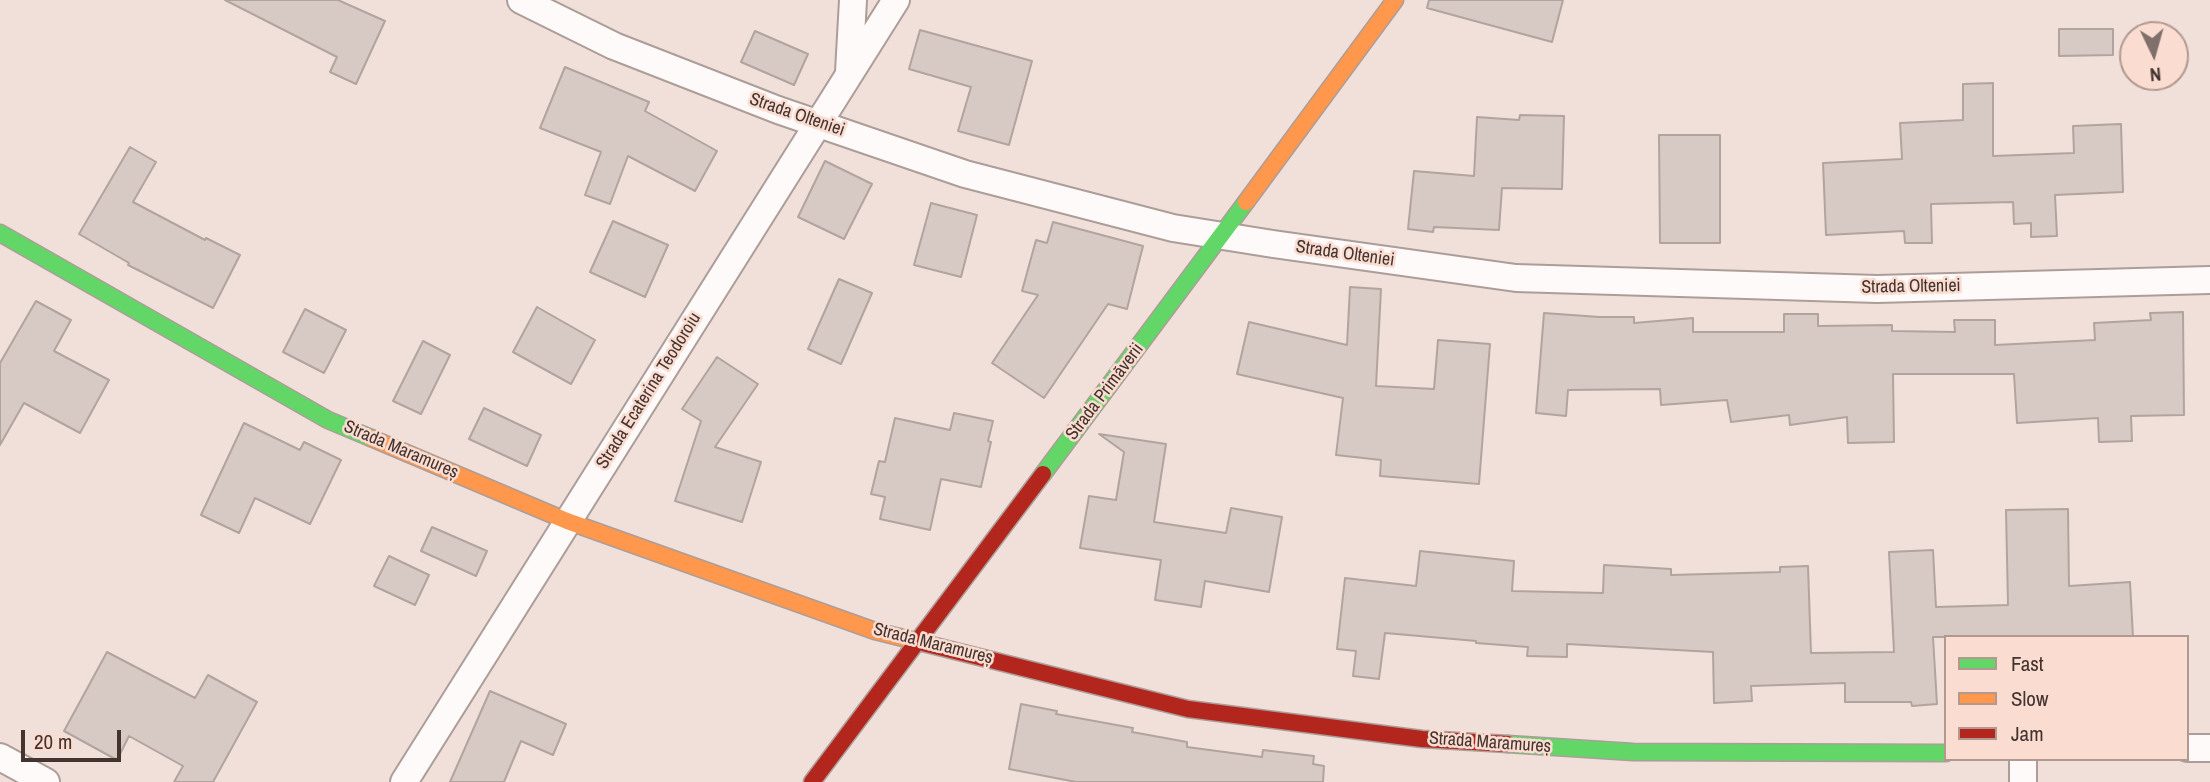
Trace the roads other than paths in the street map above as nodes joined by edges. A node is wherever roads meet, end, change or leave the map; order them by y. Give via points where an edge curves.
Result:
1 (521, 0) edge
2 (852, 0) edge
3 (896, 0) edge
4 (1395, 0) edge
5 (849, 74) junction
6 (819, 123) junction
7 (0, 233) edge
8 (1222, 235) junction
9 (2210, 280) edge
10 (567, 521) junction
11 (917, 642) junction
12 (2189, 748) edge
13 (2210, 748) edge
14 (1944, 752) edge
15 (0, 757) edge
16 (2023, 761) edge
17 (46, 782) edge
18 (404, 782) edge
19 (812, 782) edge
20 (2023, 782) edge

1 - 6 street, Strada Olteniei via 614,46
2 - 5 street
3 - 5 street, Strada Ecaterina Teodoroiu
4 - 8 street, Strada Primăverii
5 - 6 street, Strada Ecaterina Teodoroiu
6 - 8 street, Strada Olteniei via 965,174 1173,228
6 - 10 street, Strada Ecaterina Teodoroiu
7 - 10 street, Strada Maramureș via 328,419
8 - 9 street, Strada Olteniei via 1516,278 1878,289
8 - 11 street, Strada Primăverii
10 - 11 street, Strada Maramureș
10 - 18 street, Strada Ecaterina Teodoroiu
11 - 14 street, Strada Maramureș via 1188,709 1422,739 1633,752
11 - 19 street, Strada Primăverii
12 - 13 street
15 - 17 street
16 - 20 street

